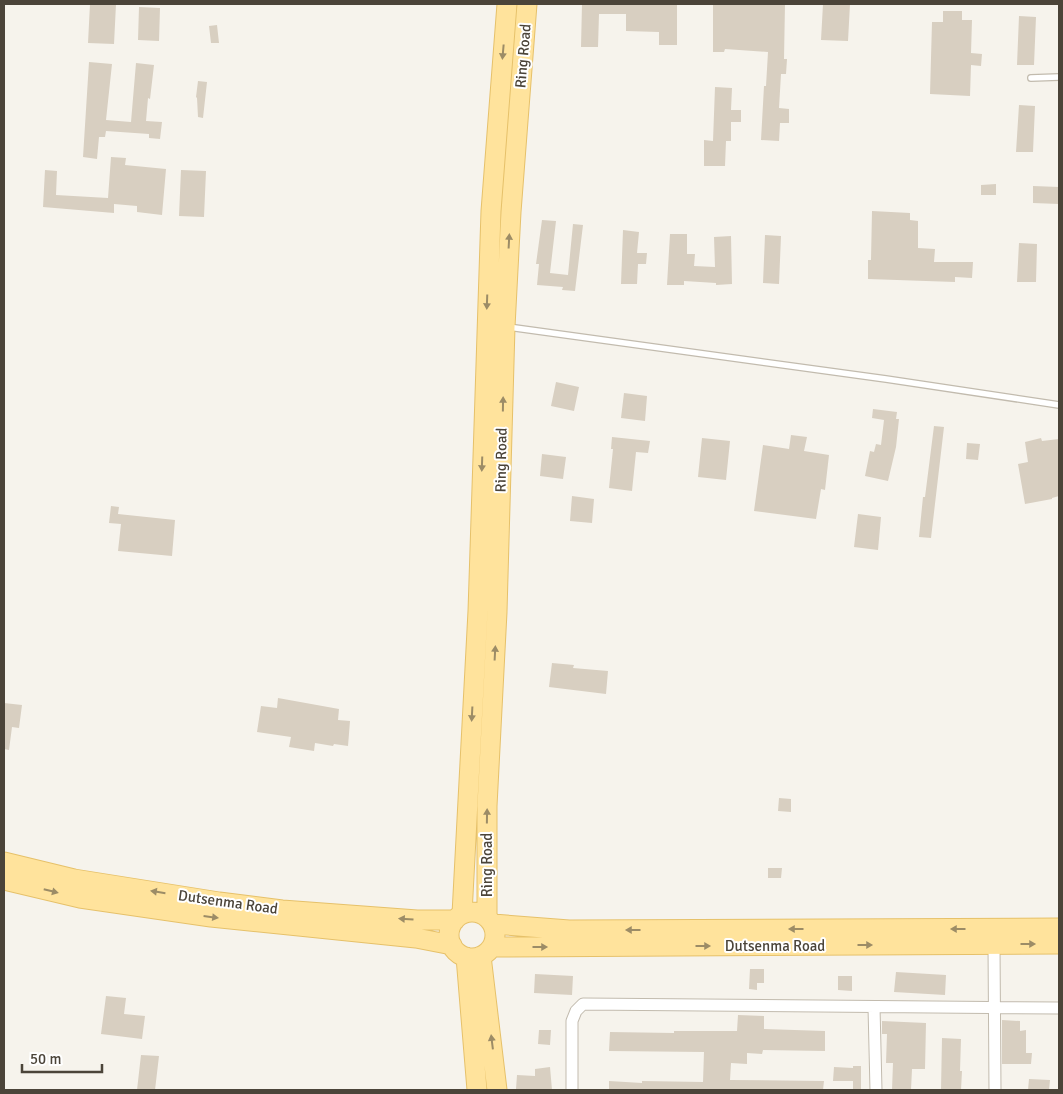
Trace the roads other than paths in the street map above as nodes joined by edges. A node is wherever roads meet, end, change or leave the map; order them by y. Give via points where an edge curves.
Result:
1 (507, 4) edge
2 (527, 4) edge
3 (1059, 77) edge
4 (1031, 78) dead end
5 (486, 326) junction
6 (505, 326) junction
7 (1059, 405) edge
8 (4, 862) edge
9 (4, 880) edge
10 (458, 917) junction
11 (490, 920) junction
12 (1059, 928) edge
13 (1059, 944) edge
14 (994, 945) junction
15 (473, 951) junction
16 (874, 1007) junction
17 (995, 1008) junction
18 (1059, 1008) edge
19 (477, 1090) edge
20 (497, 1090) edge
21 (572, 1090) edge
22 (876, 1090) edge
23 (995, 1090) edge

1 -> 5 main road
6 -> 2 main road, Ring Road
3 - 4 lane
5 - 6 lane
5 -> 10 main road via 478,612
6 - 7 lane
11 -> 6 main road, Ring Road via 487,806 497,612
10 -> 8 main road, Dutsenma Road via 417,920 282,910 74,879
9 -> 15 main road, Dutsenma Road via 80,898 211,917 416,938
10 - 11 main road via 470,912
10 - 15 main road via 450,928 450,937
12 -> 11 main road, Dutsenma Road via 569,930
11 - 15 main road via 495,939
14 -> 13 main road, Dutsenma Road
15 -> 14 main road, Dutsenma Road
14 - 17 street
15 - 19 main road
20 -> 15 main road
16 - 17 street
16 - 21 street via 583,1004 572,1021
16 - 22 street
17 - 18 street
17 - 23 street

